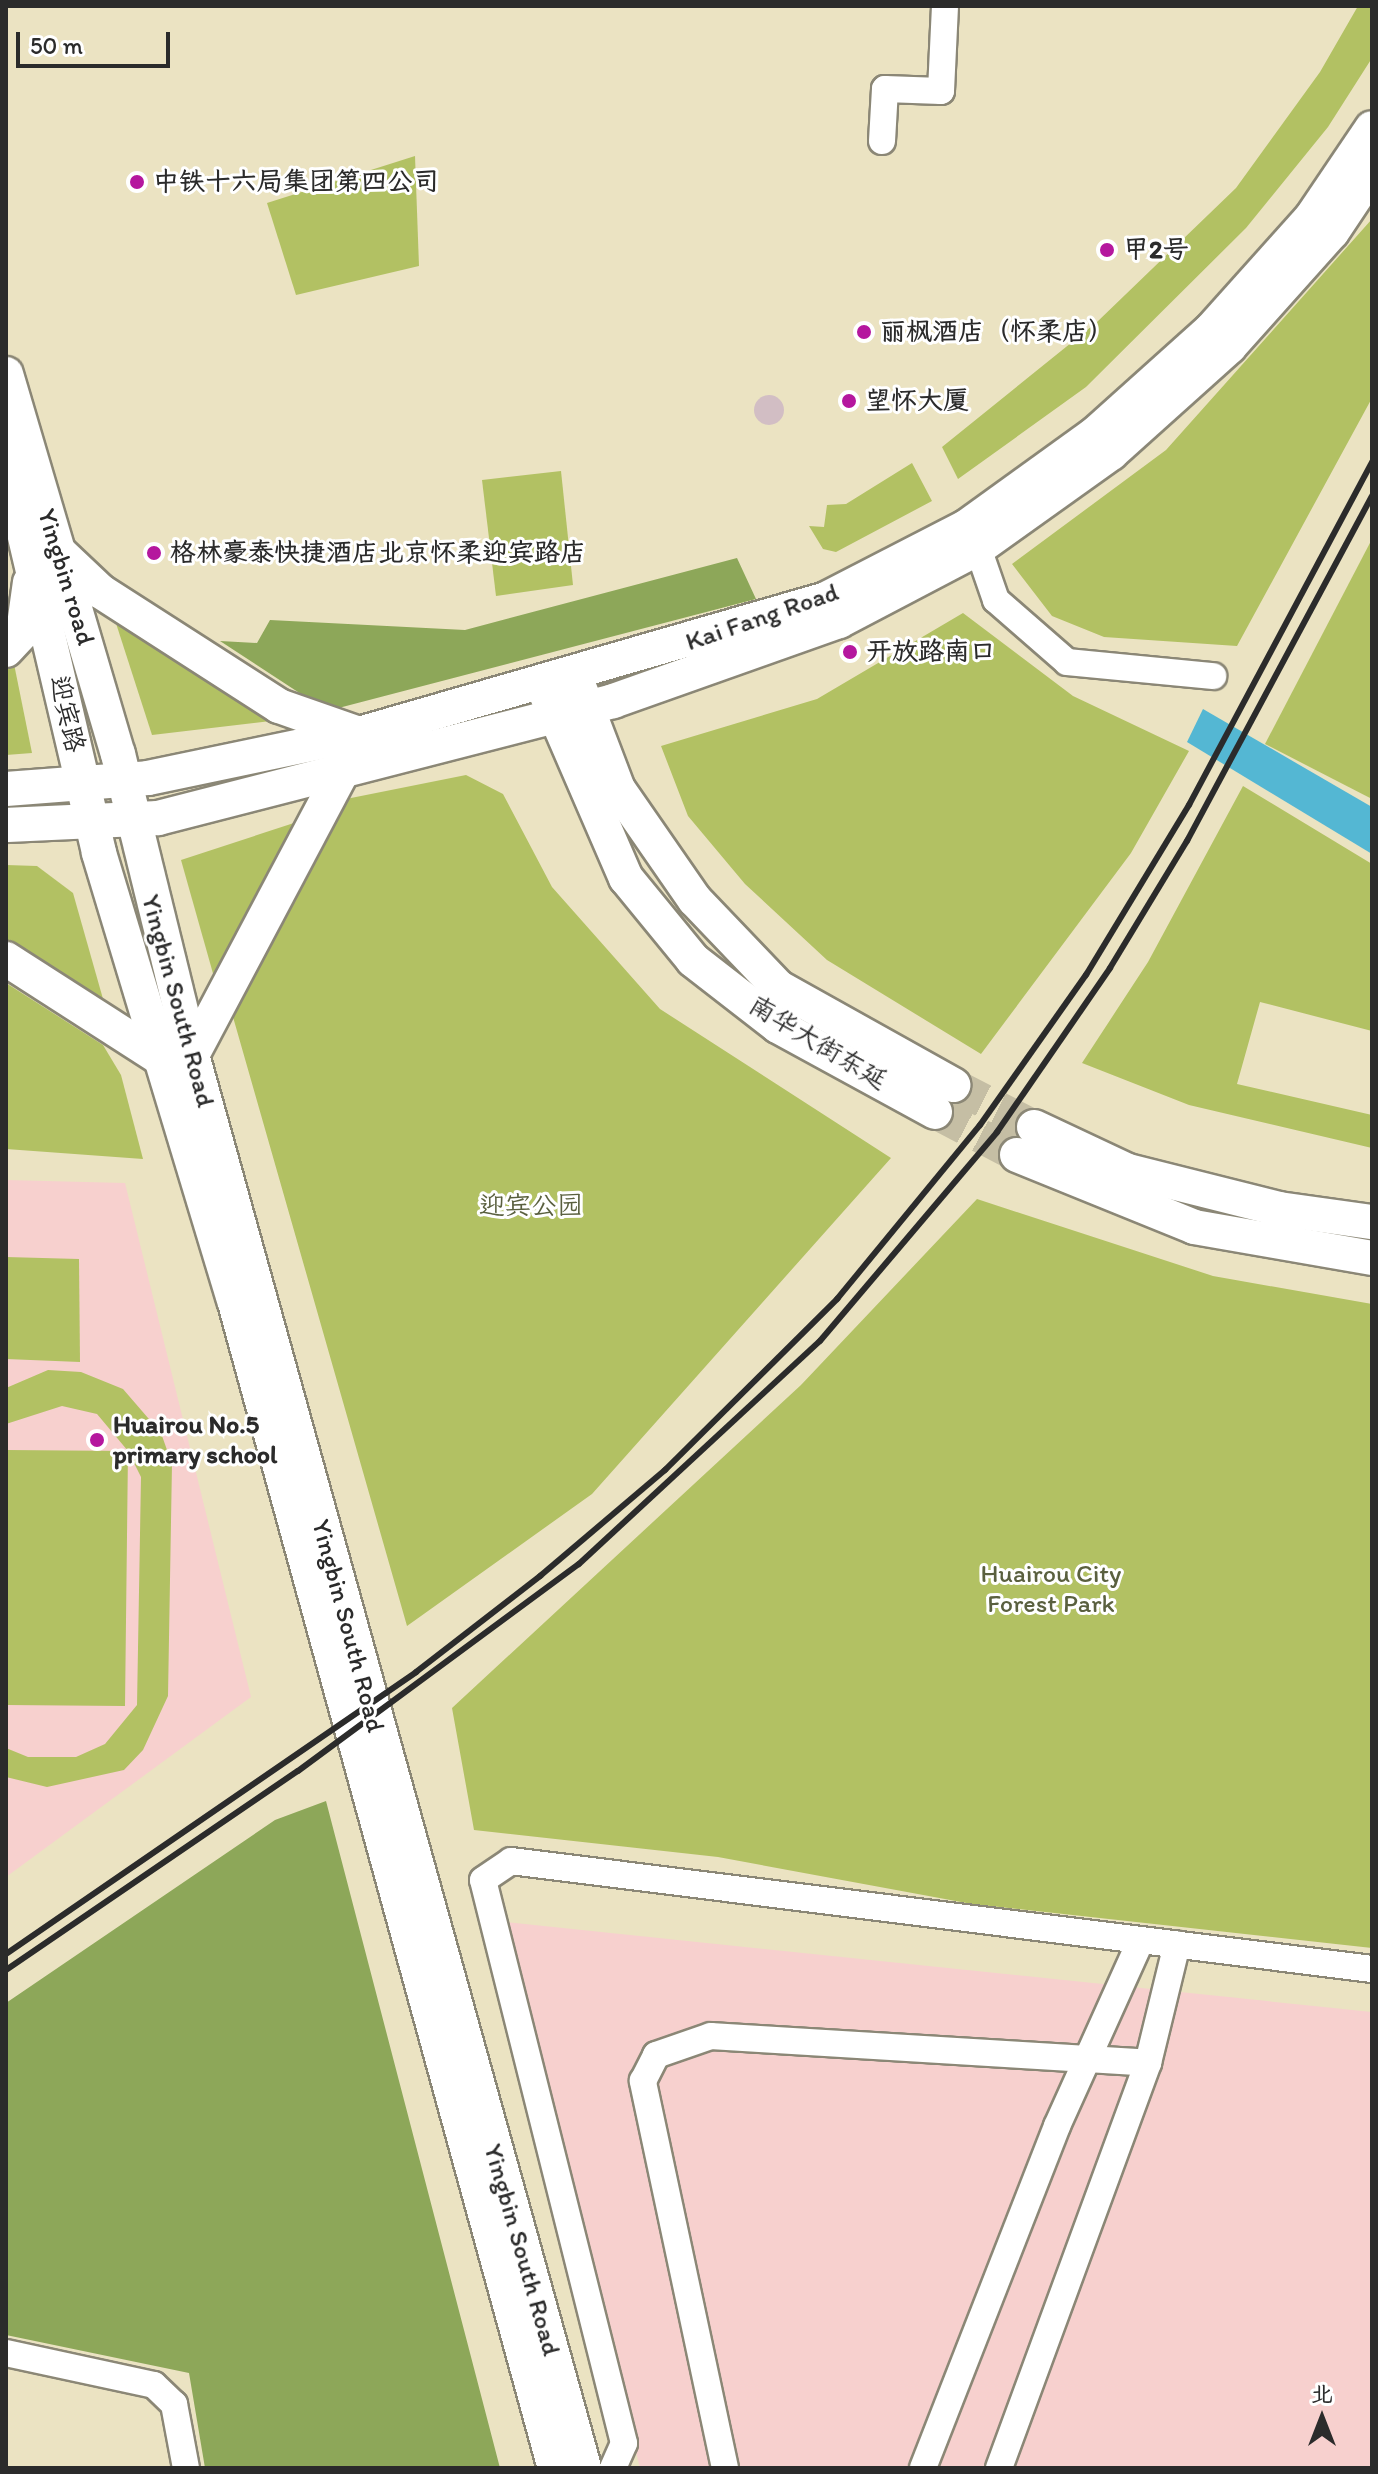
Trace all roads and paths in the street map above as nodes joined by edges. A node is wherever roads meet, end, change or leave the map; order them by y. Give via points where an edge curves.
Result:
1 (945, 6) edge
2 (1372, 128) edge
3 (882, 141) dead end
4 (1372, 172) edge
5 (6, 374) edge
6 (6, 456) edge
7 (978, 548) junction
8 (46, 554) junction
9 (6, 650) edge
10 (575, 672) junction
11 (1213, 676) dead end
12 (542, 679) junction
13 (586, 708) junction
14 (551, 712) junction
15 (359, 734) junction
16 (342, 772) junction
17 (124, 782) junction
18 (83, 785) junction
19 (6, 789) edge
20 (132, 820) junction
21 (92, 824) junction
22 (6, 825) edge
23 (6, 959) edge
24 (177, 1057) junction
25 (1372, 1222) edge
26 (1372, 1258) edge
27 (1141, 1940) junction
28 (1177, 1944) junction
29 (1372, 1969) edge
30 (1088, 2057) junction
31 (1148, 2063) junction
32 (6, 2353) edge
33 (186, 2468) edge
34 (555, 2468) edge
35 (584, 2468) edge
36 (613, 2468) edge
37 (725, 2468) edge
38 (923, 2468) edge
39 (999, 2468) edge

1 - 3 street via 941,91 885,89
2 - 10 main road, Kai Fang Road via 1312,217 1211,330 1095,434 966,527 821,601
4 - 7 main road, Kai Fang Road via 1332,232 1229,347 1111,453
5 - 8 main road, Yingbin road
6 - 8 main road, 迎宾路
7 - 11 street via 996,600 1067,662
7 - 13 main road, Kai Fang Road via 839,621 703,675
8 - 9 main road via 23,632
8 - 15 main road via 279,706
8 - 17 main road, Yingbin road
8 - 18 main road, 迎宾路
10 - 12 main road, Kai Fang Road
10 - 13 main road, 南华大街东延
12 - 14 main road, 南华大街东延
12 - 15 main road, Kai Fang Road
13 - 14 main road, Kai Fang Road
13 - 14 main road, 南华大街东延 via 641,830 778,987 944,1099 778,1026 693,960 626,878
14 - 16 main road, Kai Fang Road
15 - 17 main road, Kai Fang Road
16 - 20 main road, Kai Fang Road
16 - 24 main road
17 - 18 main road, Kai Fang Road
17 - 20 main road, Yingbin South Road
18 - 19 main road, Kai Fang Road
18 - 21 main road, 迎宾路
20 - 21 main road, Kai Fang Road
20 - 24 main road, Yingbin South Road
21 - 22 main road, Kai Fang Road
21 - 24 main road, Yingbin South Road
23 - 24 main road
24 - 34 main road, Yingbin South Road
24 - 35 main road, Yingbin South Road
25 - 26 main road via 1279,1209 1026,1141 1194,1227
27 - 28 street
27 - 30 street
27 - 36 street via 511,1861 483,1880 624,2443
28 - 29 street
28 - 31 street
30 - 31 street
30 - 37 street via 711,2036 656,2055 643,2081
30 - 38 street
31 - 39 street
32 - 33 street via 154,2385 174,2404

